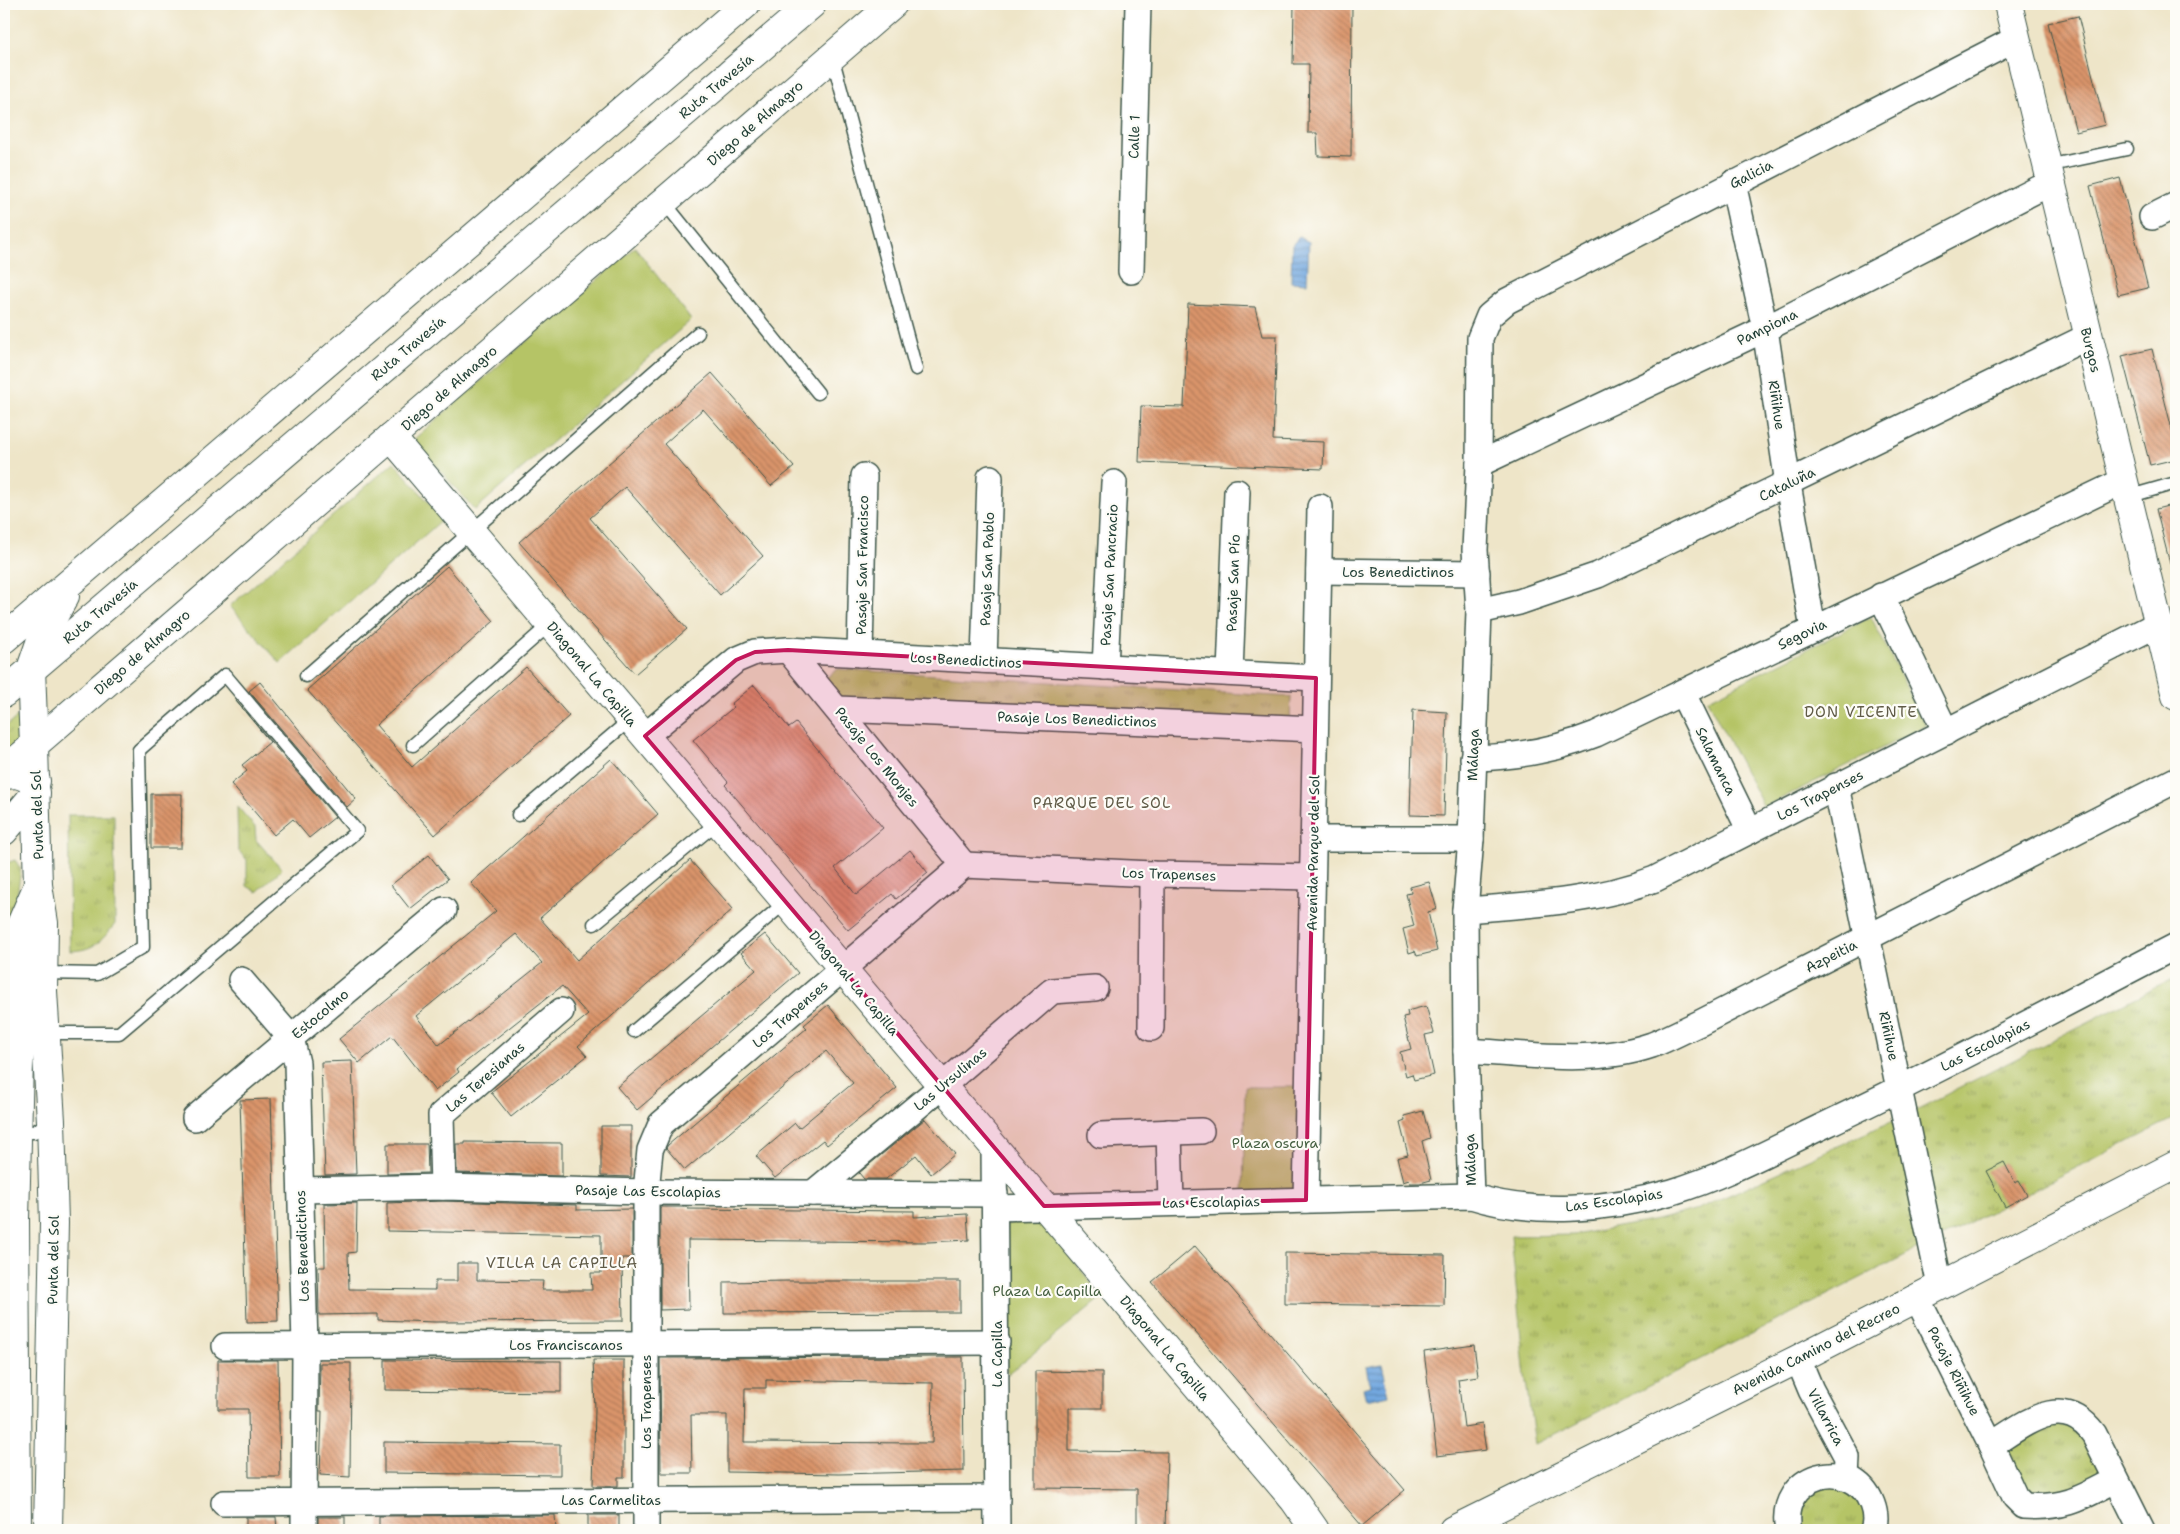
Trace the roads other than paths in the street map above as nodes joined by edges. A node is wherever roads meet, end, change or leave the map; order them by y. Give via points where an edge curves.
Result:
1 (746, 4) edge
2 (812, 4) edge
3 (893, 4) edge
4 (1138, 4) edge
5 (2012, 6) edge
6 (2016, 39) junction
7 (832, 56) junction
8 (2127, 149) dead end
9 (2050, 174) junction
10 (1733, 183) junction
11 (664, 202) junction
12 (2176, 205) edge
13 (2152, 217) dead end
14 (1131, 271) dead end
15 (1488, 316) joint
16 (1765, 329) junction
17 (698, 333) dead end
18 (2087, 337) junction
19 (916, 369) dead end
20 (818, 394) dead end
21 (392, 437) junction
22 (1479, 464) junction
23 (864, 476) dead end
24 (990, 478) dead end
25 (1114, 483) dead end
26 (1788, 484) junction
27 (2176, 484) edge
28 (2125, 489) junction
29 (1237, 492) dead end
30 (1320, 507) dead end
31 (472, 533) junction
32 (89, 566) junction
33 (1318, 571) junction
34 (1477, 573) junction
35 (1880, 596) junction
36 (1479, 612) junction
37 (550, 624) junction
38 (2158, 624) junction
39 (1813, 629) junction
40 (4, 639) edge
41 (788, 650) junction
42 (860, 654) junction
43 (984, 660) junction
44 (2172, 660) edge
45 (1105, 667) junction
46 (31, 669) junction
47 (1230, 673) junction
48 (306, 676) dead end
49 (1316, 678) junction
50 (1682, 692) junction
51 (4, 693) edge
52 (2176, 696) edge
53 (838, 709) junction
54 (638, 728) junction
55 (1315, 729) junction
56 (1946, 732) junction
57 (413, 744) dead end
58 (34, 746) junction
59 (1473, 758) junction
60 (4, 773) edge
61 (2176, 780) edge
62 (1836, 786) junction
63 (36, 787) junction
64 (518, 815) dead end
65 (718, 822) junction
66 (4, 830) edge
67 (1750, 830) junction
68 (1313, 839) junction
69 (1470, 839) junction
70 (4, 845) edge
71 (39, 851) junction
72 (964, 865) junction
73 (1152, 874) junction
74 (1312, 877) junction
75 (38, 885) junction
76 (786, 902) junction
77 (444, 910) dead end
78 (1466, 910) junction
79 (594, 924) dead end
80 (11, 938) edge
81 (1868, 938) junction
82 (2176, 946) edge
83 (843, 968) junction
84 (242, 980) dead end
85 (43, 982) junction
86 (1095, 988) dead end
87 (561, 1011) dead end
88 (1151, 1028) dead end
89 (634, 1031) dead end
90 (46, 1033) junction
91 (291, 1038) junction
92 (1466, 1051) junction
93 (942, 1086) junction
94 (1900, 1090) junction
95 (195, 1118) dead end
96 (51, 1121) junction
97 (1201, 1131) dead end
98 (10, 1132) edge
99 (1169, 1132) junction
100 (1101, 1135) dead end
101 (994, 1147) junction
102 (2176, 1165) edge
103 (443, 1187) junction
104 (301, 1190) junction
105 (646, 1192) junction
106 (813, 1193) junction
107 (1471, 1196) junction
108 (1306, 1200) junction
109 (995, 1201) junction
110 (1171, 1203) junction
111 (1044, 1206) junction
112 (15, 1218) junction
113 (54, 1223) junction
114 (1929, 1292) junction
115 (997, 1342) junction
116 (647, 1344) junction
117 (305, 1345) junction
118 (225, 1346) dead end
119 (1798, 1359) junction
120 (1991, 1445) junction
121 (1846, 1477) junction
122 (2115, 1480) junction
123 (997, 1498) junction
124 (646, 1499) junction
125 (224, 1503) dead end
126 (304, 1503) junction
127 (17, 1530) edge
128 (48, 1530) edge
129 (304, 1530) edge
130 (646, 1530) edge
131 (997, 1530) edge
132 (1315, 1530) edge
133 (1453, 1530) edge
134 (1788, 1530) edge
135 (1873, 1530) edge
136 (2142, 1530) edge

1 - 32 main road
2 - 46 main road, Ruta Travesía
3 - 7 main road, Diego de Almagro
4 - 14 street, Calle 1
5 - 6 main road, Burgos
6 - 9 main road, Burgos
6 - 10 street, Galicia
7 - 11 main road, Diego de Almagro
7 - 19 lane
8 - 9 lane
9 - 16 street, Pampiona
9 - 18 main road, Burgos
10 - 15 street, Galicia via 1507,301
10 - 16 street, Riñihue
11 - 20 lane
11 - 21 main road, Diego de Almagro
12 - 13 street
15 - 22 street, Málaga via 1480,338
16 - 22 street, Pampiona
16 - 26 street, Riñihue
17 - 31 lane
18 - 26 street, Cataluña
18 - 28 main road, Burgos
21 - 31 main road, Diagonal La Capilla
21 - 58 main road, Diego de Almagro
22 - 34 street, Málaga
23 - 42 street, Pasaje San Francisco
24 - 43 street, Pasaje San Pablo
25 - 45 street, Pasaje San Pancracio
26 - 36 street, Cataluña via 1598,575
26 - 39 street, Riñihue
27 - 28 lane
28 - 35 street, Segovia
28 - 38 main road, Burgos
29 - 47 street, Pasaje San Pío
30 - 33 street, Avenida Parque del Sol
31 - 37 main road, Diagonal La Capilla
31 - 48 lane
32 - 40 main road
32 - 46 main road via 53,614
33 - 34 street, Los Benedictinos
33 - 49 street, Avenida Parque del Sol
34 - 36 street, Málaga
35 - 39 street, Segovia
35 - 56 street
36 - 59 street, Málaga
37 - 54 main road, Diagonal La Capilla
37 - 57 lane
38 - 44 main road, Burgos
38 - 56 street, Los Trapenses
39 - 50 street, Segovia
41 - 42 street, Los Benedictinos
41 - 53 street, Pasaje Los Monjes
41 - 54 street, Los Benedictinos via 755,652 736,660
42 - 43 street, Los Benedictinos
43 - 45 street, Los Benedictinos
44 - 52 main road, Burgos
45 - 47 street, Los Benedictinos
46 - 51 main road, Ruta Travesía
46 - 58 main road, Punta del Sol
47 - 49 street, Los Benedictinos
49 - 55 street, Avenida Parque del Sol
50 - 59 street, Segovia via 1574,743 1528,754
50 - 67 street, Salamanca
53 - 55 street, Pasaje Los Benedictinos
53 - 72 street, Pasaje Los Monjes
54 - 64 lane
54 - 65 main road, Diagonal La Capilla
55 - 68 street, Avenida Parque del Sol
56 - 62 street, Los Trapenses
58 - 60 main road, Diego de Almagro
58 - 63 main road, Punta del Sol
59 - 69 street, Málaga
60 - 63 main road via 17,774
61 - 81 street, Azpeitia
62 - 67 street, Los Trapenses
62 - 81 street, Riñihue
63 - 66 main road
63 - 71 main road, Punta del Sol
65 - 76 main road, Diagonal La Capilla
65 - 79 lane
67 - 78 street, Los Trapenses via 1627,890 1541,904
68 - 69 street
68 - 74 street, Avenida Parque del Sol
69 - 78 street, Málaga
70 - 71 main road via 18,841
71 - 75 main road, Punta del Sol
72 - 73 street, Los Trapenses
72 - 83 street, Los Trapenses
73 - 74 street, Los Trapenses
73 - 88 street
74 - 108 street, Avenida Parque del Sol
75 - 80 main road, Punta del Sol via 21,924
75 - 85 main road, Punta del Sol via 44,923
76 - 83 main road, Diagonal La Capilla
76 - 89 lane
77 - 91 street, Estocolmo
78 - 92 street, Málaga
80 - 85 main road, Punta del Sol
80 - 98 main road, Punta del Sol via 20,1023
81 - 92 street, Azpeitia via 1651,1045 1607,1054
81 - 94 street, Riñihue
82 - 94 street, Las Escolapias
83 - 93 main road, Diagonal La Capilla
83 - 105 street, Los Trapenses via 661,1124 650,1150
84 - 91 street, Los Benedictinos
85 - 90 main road, Punta del Sol
85 - 90 lane via 97,974 143,948 139,750 224,675 358,831 119,1033
86 - 93 street, Las Ursulinas via 1052,991
87 - 103 street, Las Teresianas via 441,1114
90 - 96 main road, Punta del Sol
91 - 95 street, Estocolmo
91 - 104 street, Los Benedictinos via 297,1063
92 - 107 street, Málaga
93 - 101 main road, Diagonal La Capilla
93 - 106 street, Las Ursulinas
94 - 107 street, Las Escolapias via 1730,1170 1670,1192 1569,1209 1494,1203
94 - 114 street, Riñihue
96 - 98 lane via 34,1132
96 - 113 main road, Punta del Sol
97 - 99 street
98 - 112 main road, Punta del Sol
99 - 100 street
99 - 110 street
101 - 109 street, La Capilla
101 - 111 main road, Diagonal La Capilla
102 - 114 main road, Avenida Camino del Recreo
103 - 104 street, Pasaje Las Escolapias
103 - 105 street, Pasaje Las Escolapias
104 - 117 street, Los Benedictinos
105 - 106 street, Pasaje Las Escolapias
105 - 116 street, Los Trapenses
106 - 109 street, Pasaje Las Escolapias
107 - 108 street, Las Escolapias
108 - 110 street, Las Escolapias
109 - 111 street, Las Escolapias
109 - 115 street, La Capilla
110 - 111 street, Las Escolapias
111 - 132 main road, Diagonal La Capilla via 1294,1500
112 - 113 main road
112 - 127 main road, Punta del Sol
113 - 128 main road, Punta del Sol
114 - 119 main road, Avenida Camino del Recreo
114 - 120 street, Pasaje Riñihue
115 - 116 street, Los Franciscanos
115 - 123 street, La Capilla
116 - 117 street, Los Franciscanos
116 - 124 street, Los Trapenses
117 - 118 street, Los Franciscanos
117 - 126 street, Los Benedictinos
119 - 121 street, Villarrica via 1810,1390 1847,1457
119 - 133 main road, Avenida Camino del Recreo
120 - 122 street, Pasaje Riñihue via 2015,1497 2024,1506 2045,1508 2071,1503
120 - 122 street via 2037,1416 2068,1414 2084,1421 2094,1434
121 - 134 street via 1818,1476 1804,1483 1788,1506
121 - 135 street via 1869,1496 1874,1510
122 - 136 street
123 - 124 street, Las Carmelitas
123 - 131 street, La Capilla
124 - 126 street, Las Carmelitas
124 - 130 street, Los Trapenses
125 - 126 street, Las Carmelitas
126 - 129 street, Los Benedictinos

